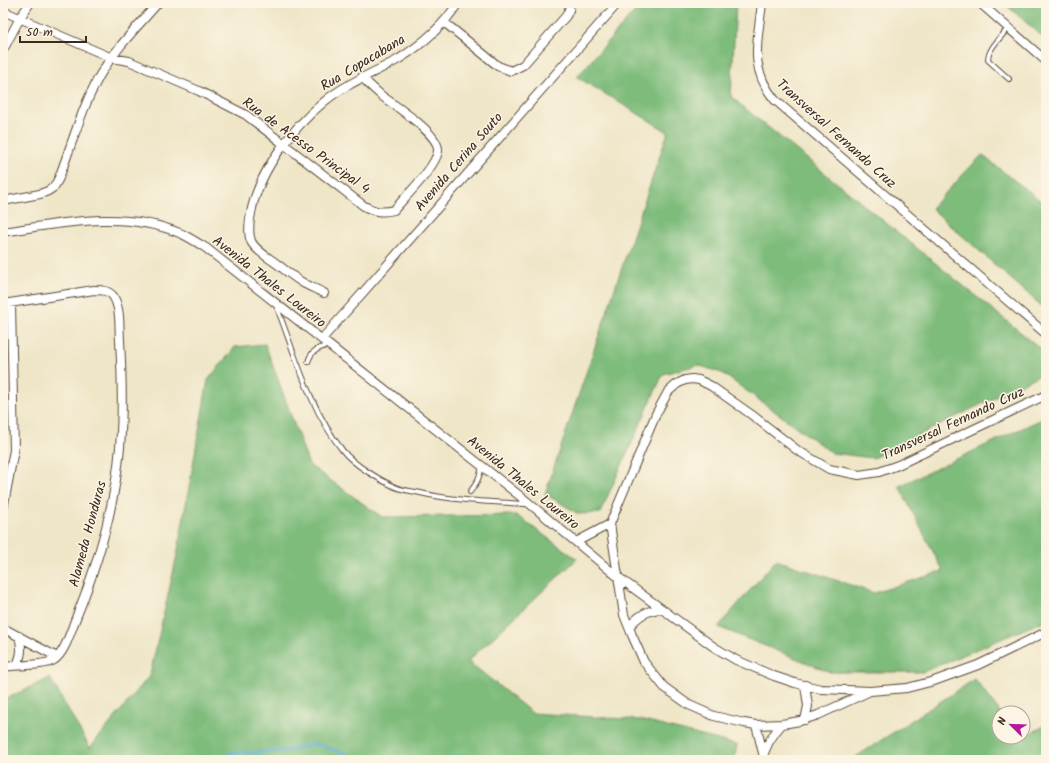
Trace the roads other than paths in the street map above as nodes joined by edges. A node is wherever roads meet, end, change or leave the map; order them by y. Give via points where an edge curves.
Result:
1 (30, 3) edge
2 (158, 3) edge
3 (458, 3) edge
4 (570, 3) edge
5 (618, 3) edge
6 (762, 3) edge
7 (980, 3) edge
8 (3, 11) edge
9 (20, 18) junction
10 (444, 22) junction
11 (1008, 28) junction
12 (3, 50) edge
13 (112, 58) junction
14 (1046, 61) edge
15 (362, 77) junction
16 (1009, 78) dead end
17 (284, 144) junction
18 (3, 200) edge
19 (3, 232) edge
20 (324, 293) dead end
21 (274, 301) junction
22 (7, 303) edge
23 (1046, 334) edge
24 (322, 339) junction
25 (329, 345) junction
26 (308, 362) dead end
27 (1046, 395) edge
28 (482, 465) junction
29 (470, 492) dead end
30 (530, 504) junction
31 (3, 509) edge
32 (610, 524) junction
33 (576, 542) junction
34 (618, 577) junction
35 (661, 608) junction
36 (631, 624) junction
37 (3, 628) edge
38 (1046, 632) edge
39 (19, 636) junction
40 (58, 657) junction
41 (17, 665) junction
42 (3, 667) edge
43 (805, 685) junction
44 (870, 691) junction
45 (805, 720) junction
46 (782, 724) junction
47 (756, 725) junction
48 (763, 756) edge

1 - 9 street
2 - 13 street
3 - 10 street, Rua Copacabana
4 - 10 street via 569,10 561,22 523,65 511,71 498,66
5 - 24 street, Avenida Cerina Souto
6 - 23 street, Transversal Fernando Cruz via 756,54 757,68 761,80 775,100
7 - 11 street
8 - 9 street, Rua de Acesso Principal 4
9 - 12 street
9 - 13 street, Rua de Acesso Principal 4
10 - 15 street, Rua Copacabana via 422,43 400,58
11 - 14 street
11 - 16 lane via 990,52 988,60
13 - 17 street, Rua de Acesso Principal 4 via 129,61 199,91 246,115
13 - 18 street via 86,106 54,187 40,194
15 - 17 street, Rua Copacabana via 325,101
15 - 17 street, Rua de Acesso Principal 4 via 381,96 424,128 437,144 438,151 432,166 394,210 385,213 372,210
17 - 20 street, Rua Copacabana via 256,192 249,223 250,238 259,251 304,283
19 - 21 street, Avenida Thales Loureiro via 77,221 122,220 160,227 182,234 206,248
21 - 24 street, Avenida Thales Loureiro
21 - 30 lane via 314,405 344,452 369,473 396,487 428,495 459,500
22 - 31 street via 14,450
22 - 40 street, Alameda Honduras via 94,290 107,291 117,307 122,410 115,485 85,595
24 - 25 street, Avenida Thales Loureiro
25 - 26 lane via 313,352
25 - 28 street, Avenida Thales Loureiro
27 - 32 street, Transversal Fernando Cruz via 898,465 879,472 859,475 829,469 814,461 711,386 699,380 685,380 668,392 656,414
28 - 29 lane via 477,483
28 - 30 street, Avenida Thales Loureiro
30 - 33 street, Avenida Thales Loureiro
32 - 33 street
32 - 34 street
33 - 34 street, Avenida Thales Loureiro
34 - 35 street, Avenida Thales Loureiro
34 - 36 street via 624,615
35 - 36 street via 642,614
35 - 43 street, Avenida Thales Loureiro via 736,660 774,676
36 - 47 street via 644,662 664,688 689,705 714,716
37 - 39 street
38 - 44 street, Avenida Thales Loureiro via 978,665 934,681 907,688
39 - 40 street
39 - 41 street via 22,646
40 - 41 street via 49,662
41 - 42 street
43 - 44 street, Avenida Thales Loureiro
43 - 45 street via 808,706
44 - 45 street
45 - 46 street
46 - 47 street
46 - 48 street
47 - 48 street

